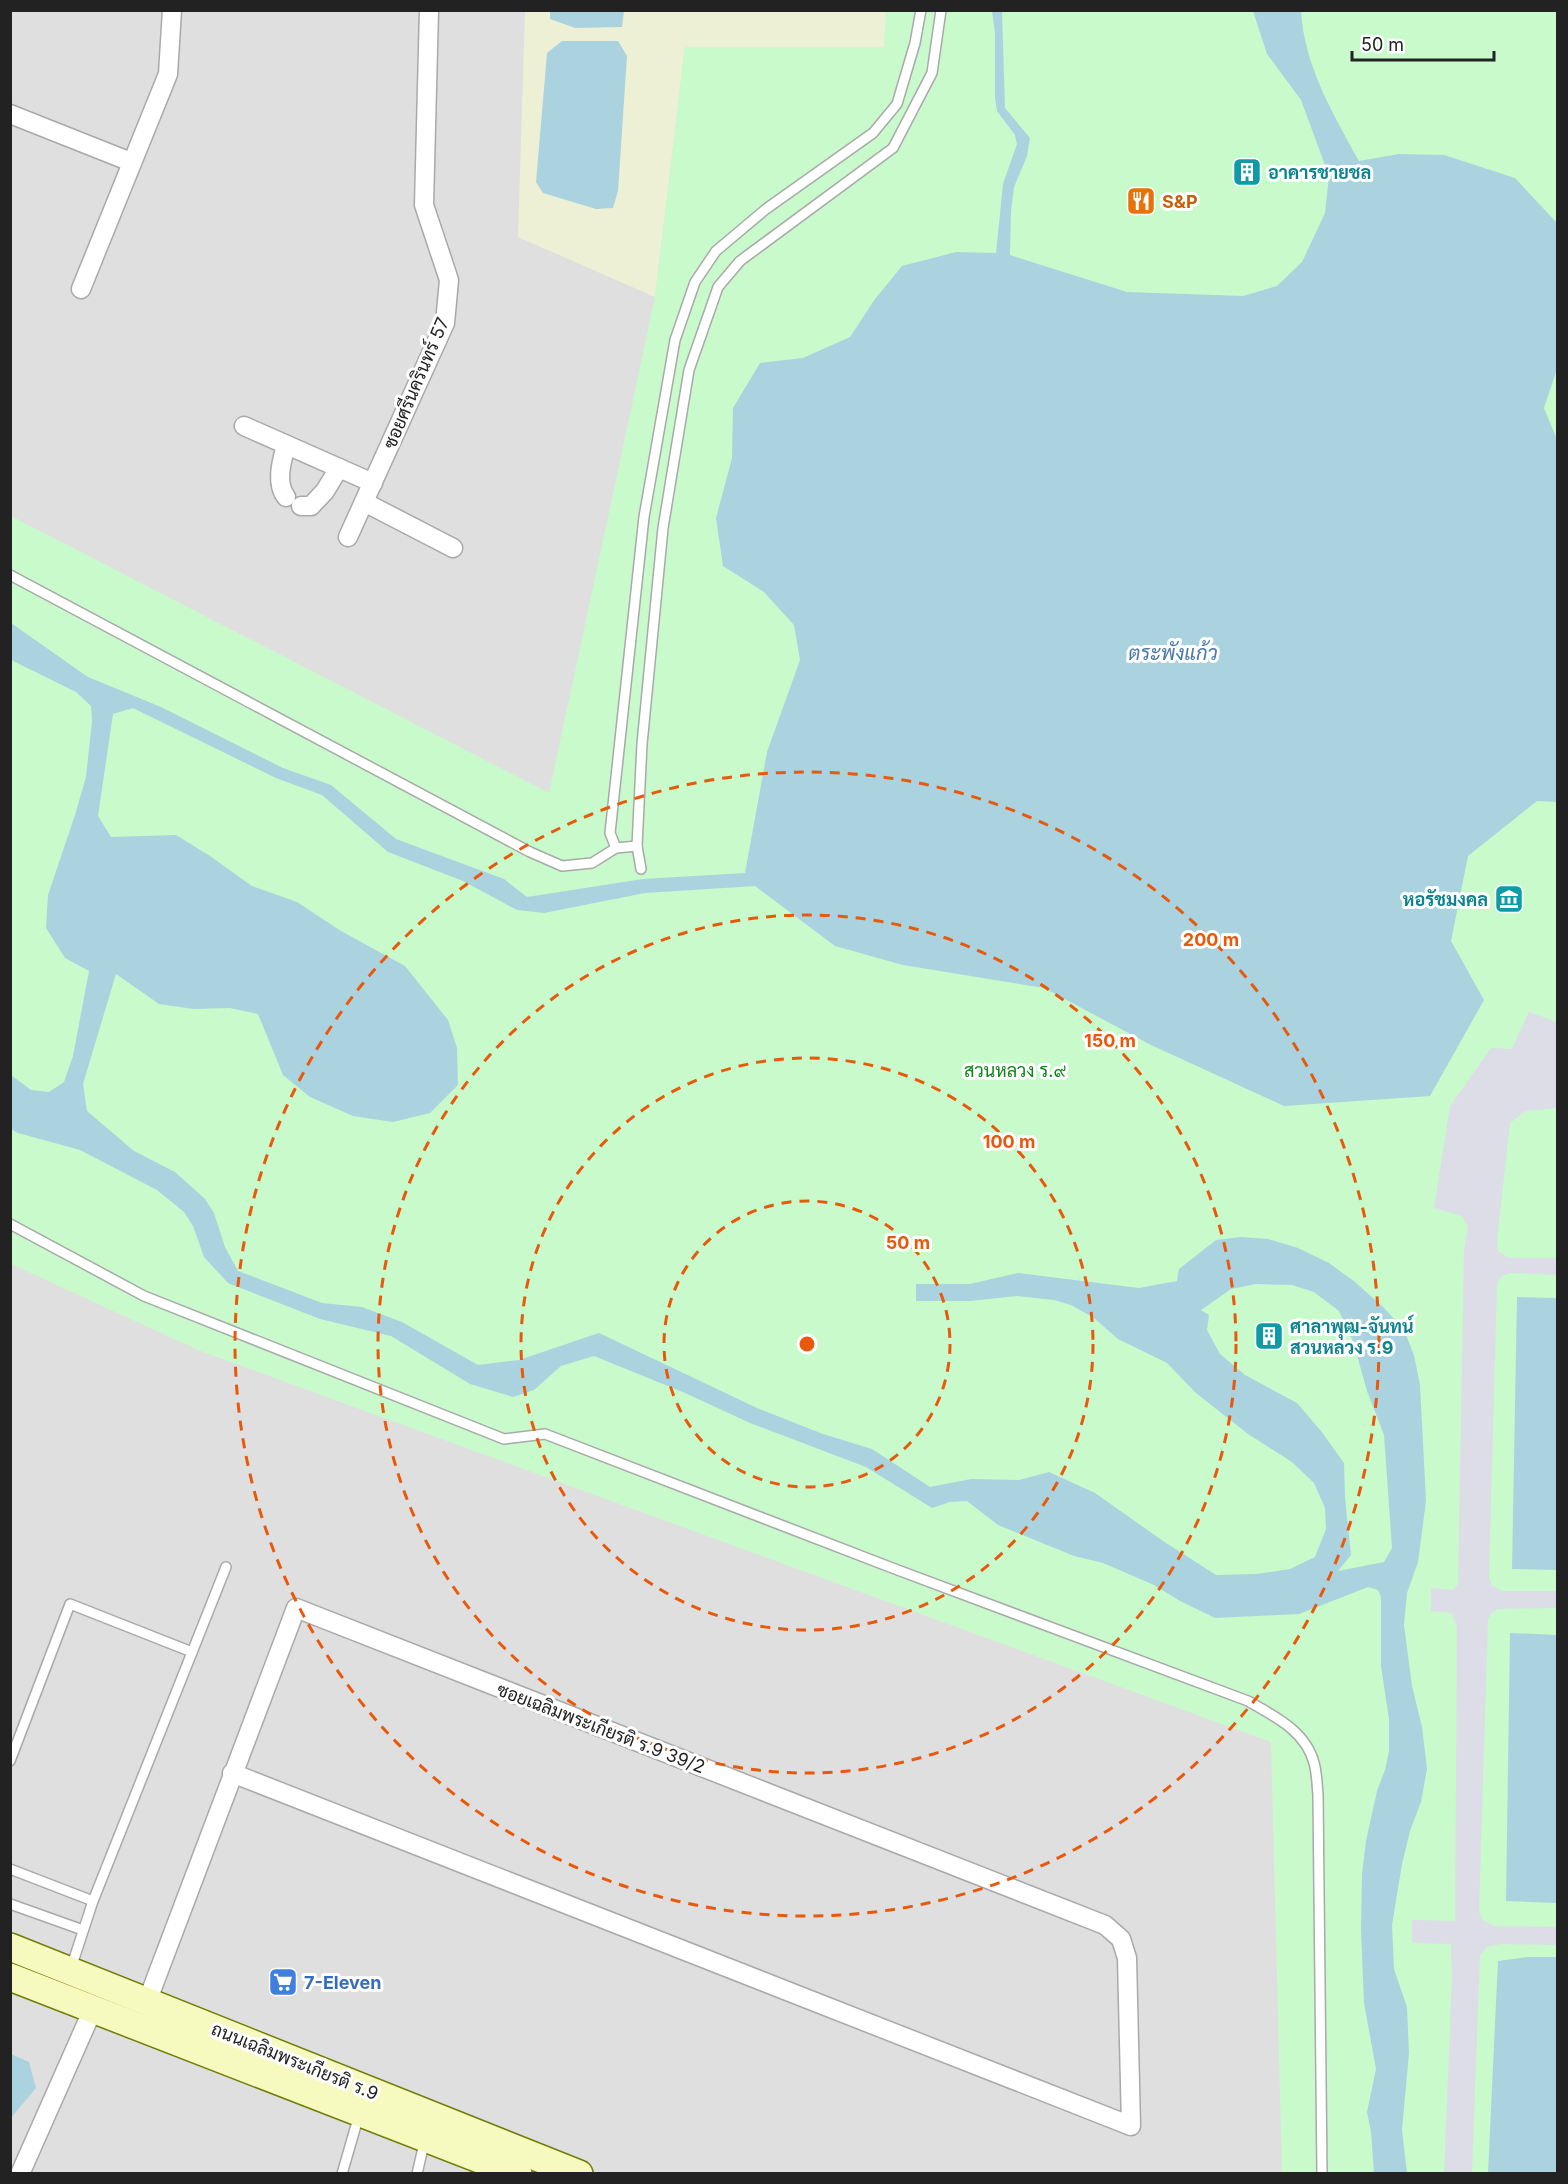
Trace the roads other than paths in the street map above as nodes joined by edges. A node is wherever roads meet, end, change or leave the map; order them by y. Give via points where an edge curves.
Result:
1 (172, 10) edge
2 (429, 10) edge
3 (921, 10) edge
4 (941, 10) edge
5 (10, 114) edge
6 (131, 162) junction
7 (81, 289) dead end
8 (244, 426) dead end
9 (286, 445) junction
10 (339, 468) junction
11 (373, 483) junction
12 (364, 502) junction
13 (348, 537) dead end
14 (453, 548) dead end
15 (10, 575) edge
16 (637, 846) junction
17 (616, 848) junction
18 (641, 869) dead end
19 (10, 1224) edge
20 (226, 1567) dead end
21 (192, 1652) junction
22 (10, 1761) edge
23 (232, 1773) junction
24 (10, 1869) edge
25 (93, 1901) junction
26 (10, 1904) edge
27 (83, 1930) junction
28 (10, 1947) edge
29 (70, 1971) junction
30 (10, 1977) edge
31 (147, 2002) junction
32 (93, 2008) junction
33 (359, 2112) junction
34 (426, 2137) junction
35 (20, 2174) edge
36 (342, 2174) edge
37 (417, 2174) edge
38 (518, 2174) edge
39 (579, 2174) edge
40 (1322, 2174) edge

1 - 6 street via 168,74
2 - 11 street, ซอยศรีนครินทร์ 57 via 424,205 449,280 445,323
3 - 17 lane via 897,104 879,126 716,251 695,282 675,340 644,517 610,833
4 - 16 lane via 932,74 893,148 740,261 718,287 689,370 663,528 642,744
5 - 6 street
6 - 7 street
8 - 9 street
9 - 10 street
9 - 10 street via 281,480 283,493 293,502 311,507
10 - 11 street
11 - 12 street, ซอยศรีนครินทร์ 57
12 - 13 street, ซอยศรีนครินทร์ 57
12 - 14 street
15 - 17 lane via 530,852 562,866 592,863
16 - 17 lane
16 - 18 lane
19 - 40 lane via 144,1296 504,1439 544,1434 1248,1701 1278,1719 1299,1735 1314,1762 1318,1795
20 - 21 lane
21 - 22 lane via 70,1604
21 - 25 lane
23 - 23 street, ซอยเฉลิมพระเกียรติ ร.9 39/2 via 296,1608 1105,1925 1121,1939 1127,1959 1131,2126
23 - 31 street, ซอยเฉลิมพระเกียรติ ร.9 39/2
24 - 25 lane
25 - 27 lane
26 - 27 lane
27 - 29 lane
28 - 29 main road, ถนนเฉลิมพระเกียรติ ร.9
29 - 31 main road, ถนนเฉลิมพระเกียรติ ร.9
30 - 32 main road, ถนนเฉลิมพระเกียรติ ร.9
31 - 39 main road, ถนนเฉลิมพระเกียรติ ร.9
32 - 33 main road, ถนนเฉลิมพระเกียรติ ร.9
32 - 35 street
33 - 34 main road, ถนนเฉลิมพระเกียรติ ร.9
33 - 36 lane
34 - 37 lane
34 - 38 main road, ถนนเฉลิมพระเกียรติ ร.9

